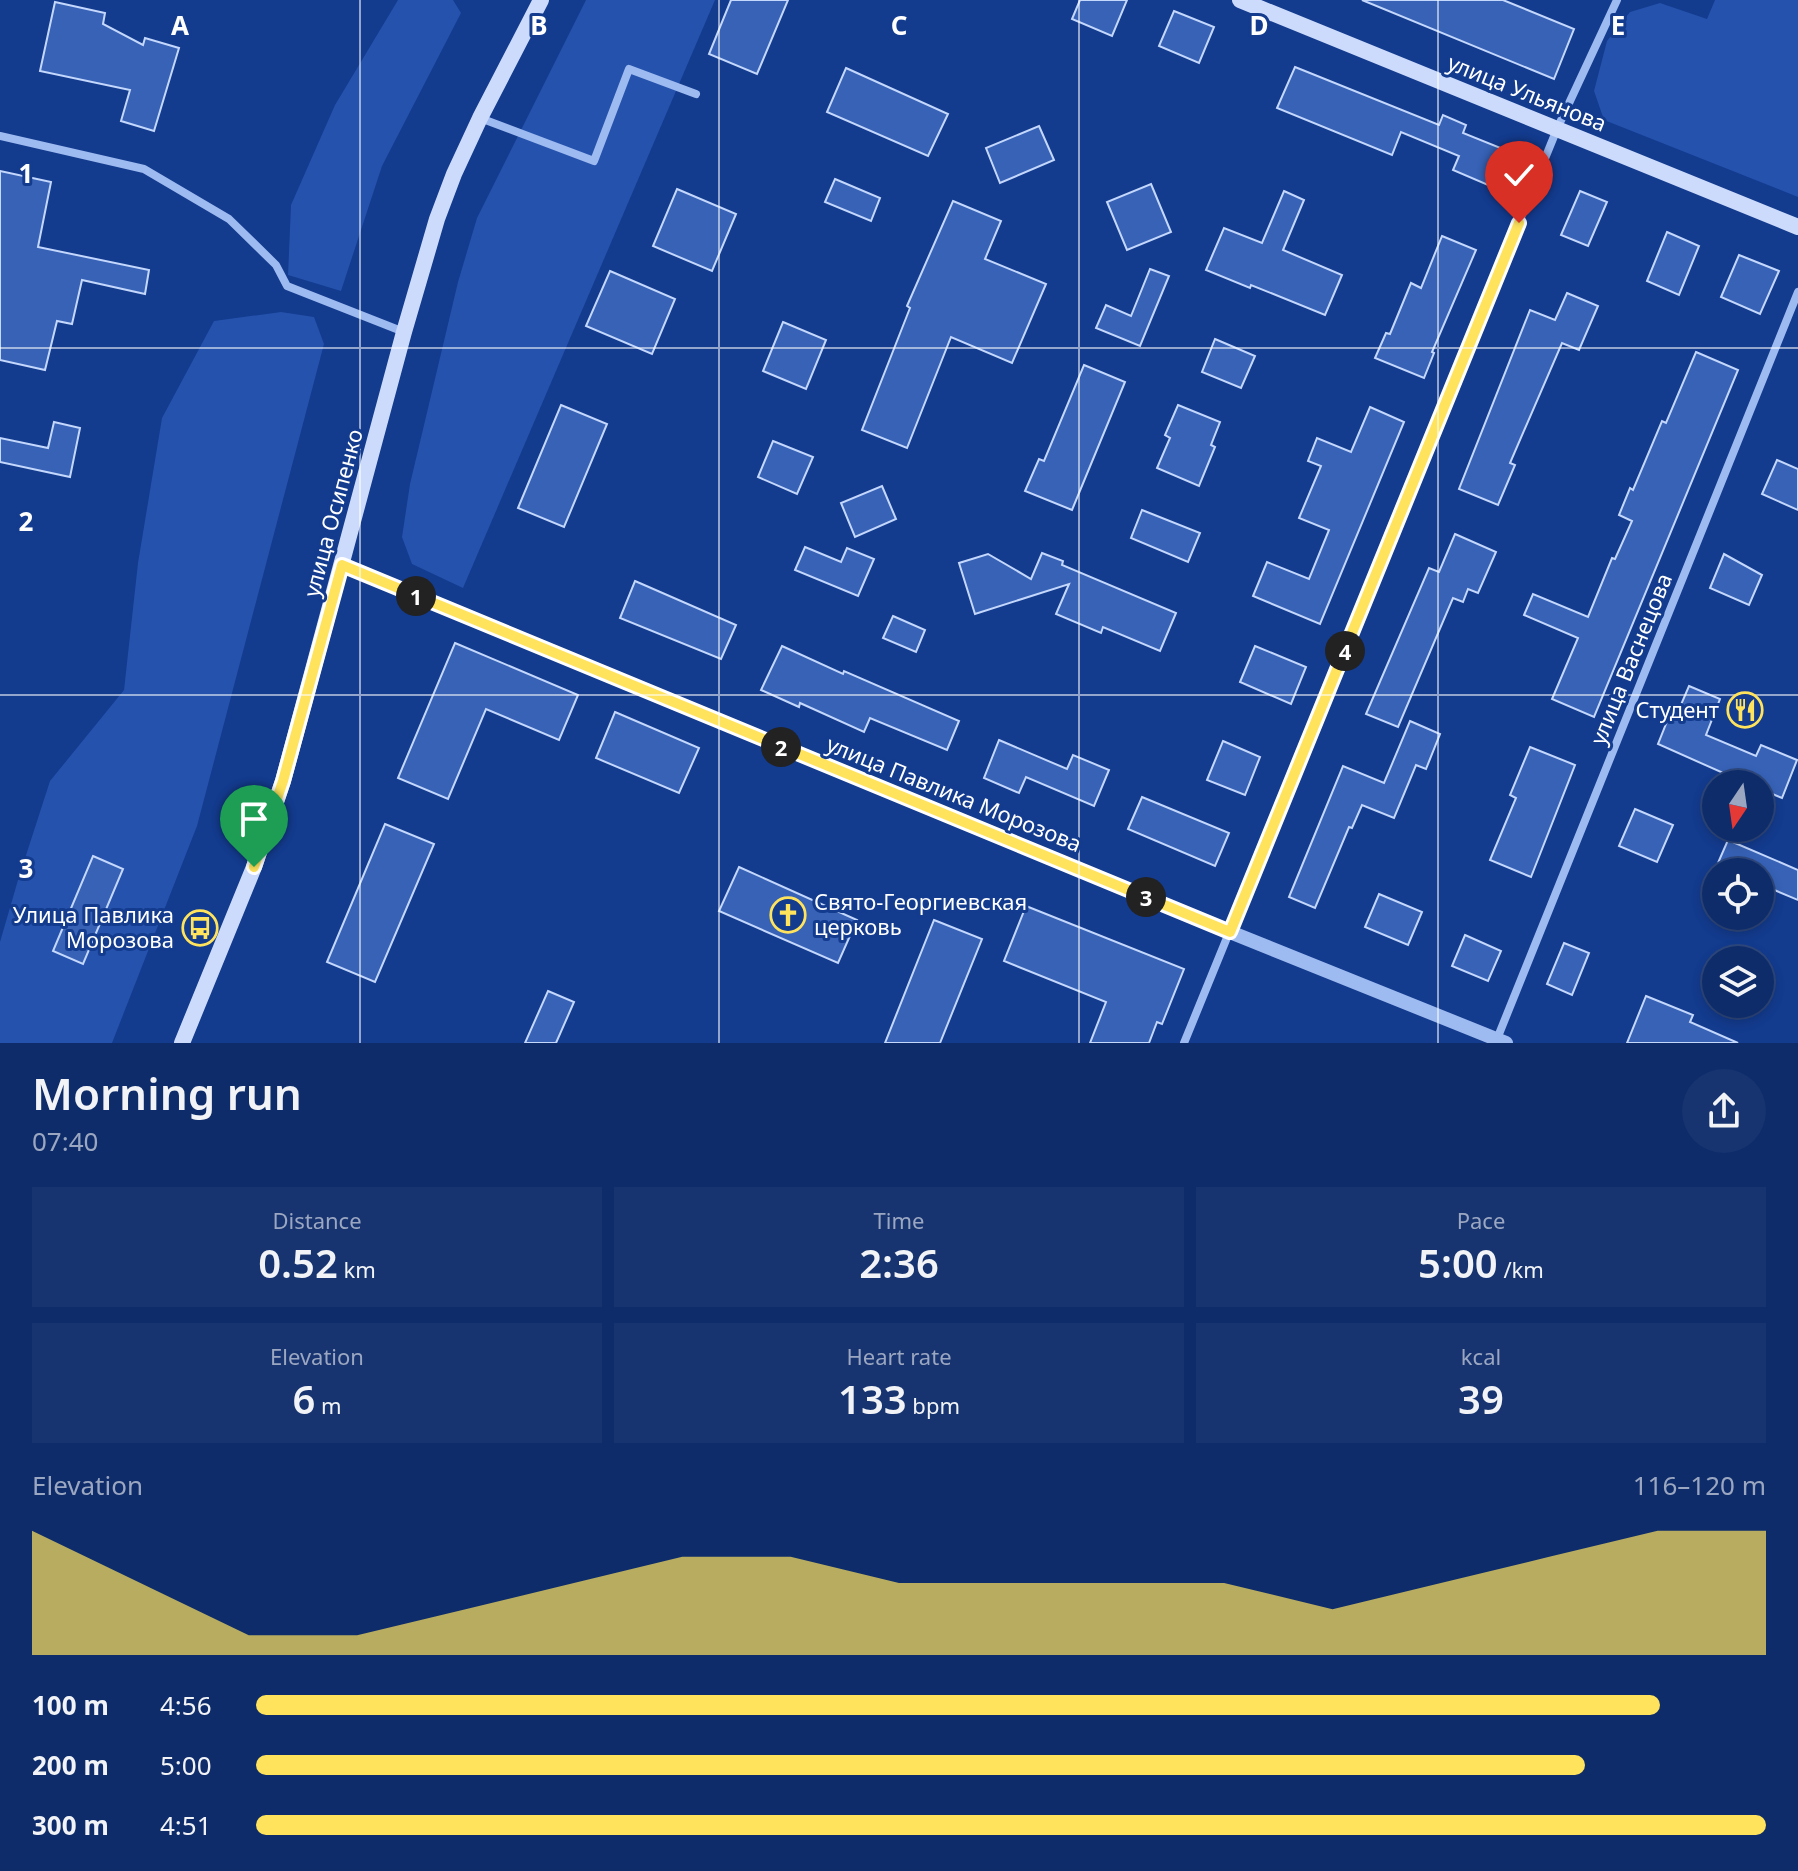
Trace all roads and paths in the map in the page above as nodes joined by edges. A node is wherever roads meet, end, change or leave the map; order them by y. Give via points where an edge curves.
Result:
1 (541, 0) edge
2 (1240, 0) edge
3 (1617, 0) edge
4 (696, 94) dead end
5 (480, 118) junction
6 (1557, 129) junction
7 (0, 136) edge
8 (1798, 227) edge
9 (1798, 292) edge
10 (404, 332) junction
11 (342, 565) junction
12 (1230, 932) junction
13 (1501, 1041) edge
14 (182, 1043) edge
15 (1184, 1043) edge

1 - 5 main road, улица Осипенко
2 - 6 main road, улица Ульянова
3 - 6 street
4 - 5 street via 629,69 594,161
5 - 10 main road, улица Осипенко via 437,219
6 - 8 main road, улица Ульянова
6 - 12 street
7 - 10 street via 144,169 229,219 276,265 287,286
9 - 13 street, улица Васнецова
10 - 11 main road, улица Осипенко
11 - 12 street, улица Павлика Морозова
11 - 14 main road, улица Осипенко via 276,804
12 - 13 street, улица Павлика Морозова
12 - 15 street

